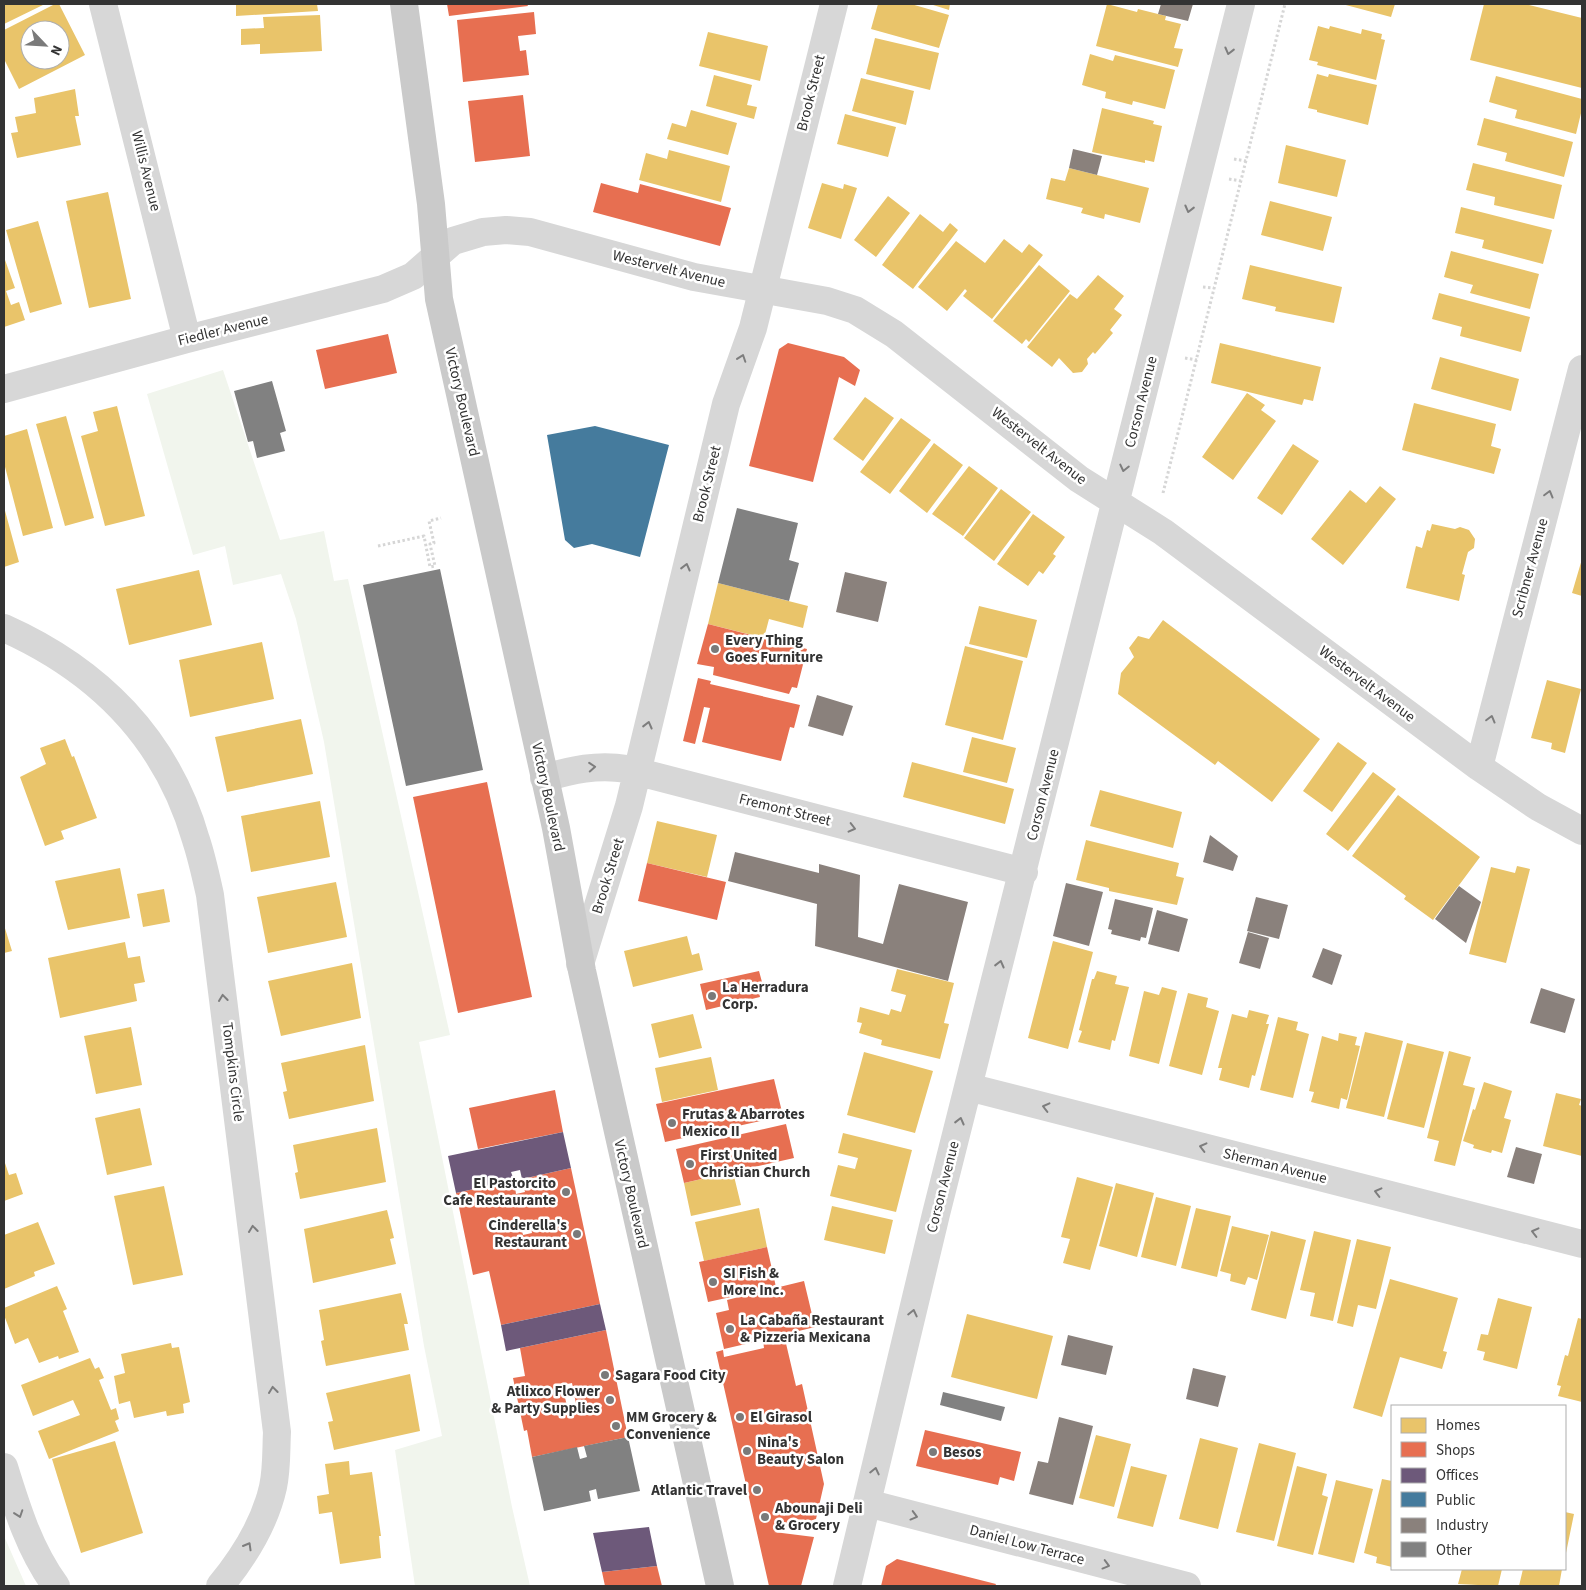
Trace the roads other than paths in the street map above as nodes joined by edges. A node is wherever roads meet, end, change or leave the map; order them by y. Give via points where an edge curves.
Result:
1 (103, 4) edge
2 (404, 4) edge
3 (834, 4) edge
4 (1241, 4) edge
5 (434, 256) junction
6 (763, 290) junction
7 (187, 339) junction
8 (1582, 369) edge
9 (4, 389) edge
10 (1117, 501) junction
11 (4, 628) edge
12 (1478, 767) junction
13 (636, 772) junction
14 (544, 778) junction
15 (1582, 831) edge
16 (1024, 872) junction
17 (580, 964) junction
18 (968, 1087) junction
19 (1582, 1244) edge
20 (5, 1473) edge
21 (867, 1503) junction
22 (56, 1586) edge
23 (220, 1586) edge
24 (720, 1586) edge
25 (847, 1586) edge
26 (1187, 1586) edge

1 - 7 street, Willis Avenue
2 - 5 main road, Victory Boulevard via 431,204
3 - 6 street, Brook Street
4 -> 10 street, Corson Avenue
5 - 6 street, Westervelt Avenue via 461,237 518,231 694,277
5 - 7 street, Fiedler Avenue via 413,276 393,286
5 - 14 main road, Victory Boulevard via 439,299
6 - 10 street, Westervelt Avenue via 827,301 867,316 1079,478
13 -> 6 street, Brook Street via 726,404
7 - 9 street, Fiedler Avenue
12 -> 8 street, Scribner Avenue
10 - 12 street, Westervelt Avenue
10 - 16 street, Corson Avenue
23 -> 11 street, Tompkins Circle via 250,1544 267,1505 276,1473 277,1432 210,895 188,817 168,771 142,730 88,677 47,650
12 - 15 street, Westervelt Avenue via 1538,807
14 -> 13 street, Fremont Street via 596,767
13 -> 16 street, Fremont Street
13 - 17 street, Brook Street via 607,884
14 - 17 main road, Victory Boulevard
18 -> 16 street, Corson Avenue
17 - 24 main road, Victory Boulevard
19 -> 18 street, Sherman Avenue
21 -> 18 street, Corson Avenue
20 -> 22 street via 27,1536 38,1560
21 - 25 street, Corson Avenue
21 -> 26 street, Daniel Low Terrace

